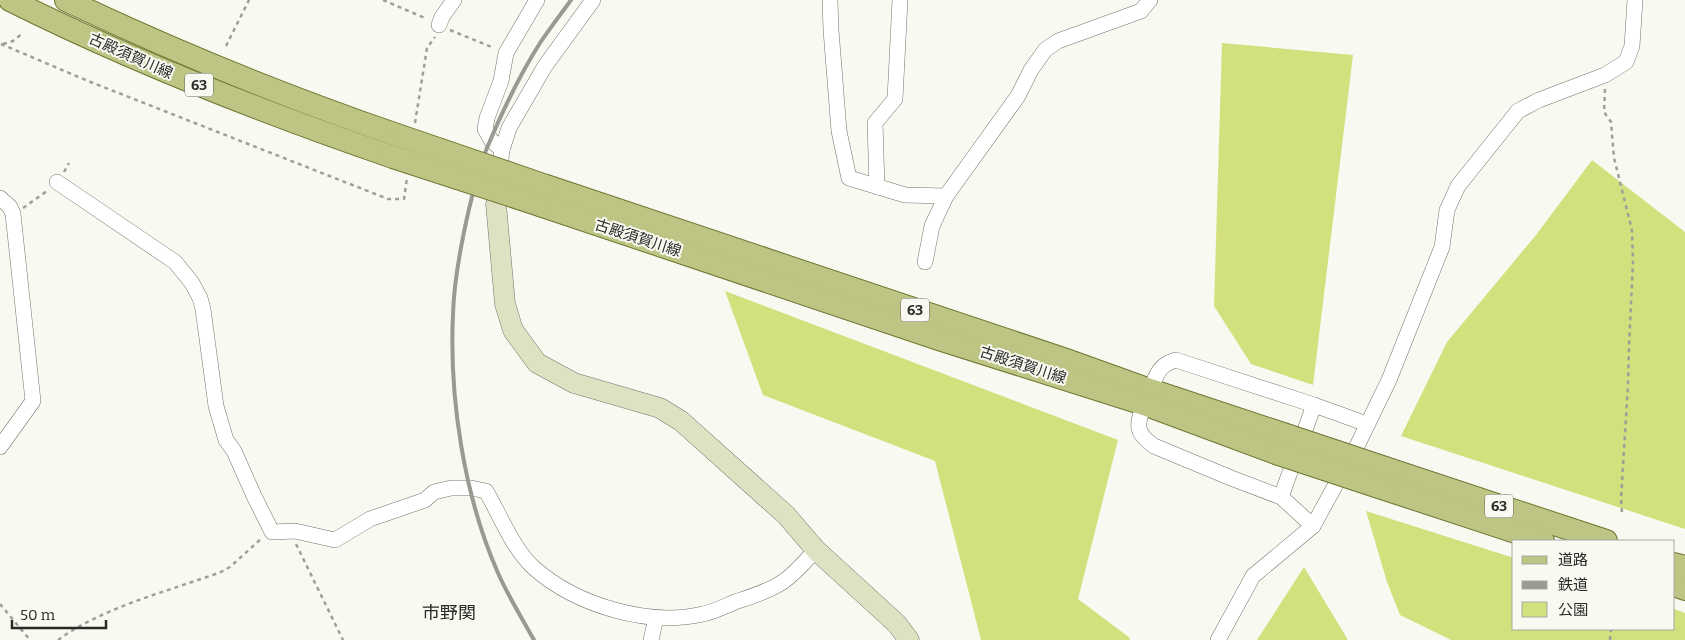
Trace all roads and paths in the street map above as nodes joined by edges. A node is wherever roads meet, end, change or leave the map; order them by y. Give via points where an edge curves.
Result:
1 (10, 0) edge
2 (66, 0) edge
3 (249, 0) edge
4 (454, 0) edge
5 (537, 0) edge
6 (593, 0) edge
7 (830, 0) edge
8 (900, 0) edge
9 (1150, 0) edge
10 (1635, 0) edge
11 (439, 25) dead end
12 (23, 33) dead end
13 (0, 44) edge
14 (226, 46) dead end
15 (1605, 75) junction
16 (502, 150) junction
17 (57, 182) joint
18 (877, 186) junction
19 (543, 195) junction
20 (946, 196) junction
21 (0, 198) edge
22 (496, 204) joint
23 (13, 214) junction
24 (925, 262) dead end
25 (1147, 397) junction
26 (1314, 405) junction
27 (1367, 424) junction
28 (0, 448) edge
29 (1388, 480) junction
30 (1280, 496) junction
31 (1622, 513) dead end
32 (1313, 526) junction
33 (272, 532) junction
34 (290, 532) junction
35 (1540, 540) edge
36 (1602, 540) edge
37 (816, 550) junction
38 (0, 604) edge
39 (656, 618) junction
40 (30, 640) edge
41 (58, 640) edge
42 (343, 640) edge
43 (651, 640) edge
44 (909, 640) edge
45 (1218, 640) edge

1 - 19 main road, 古殿須賀川線 / 63, bridge via 165,71 263,110 393,157
2 - 19 main road, 古殿須賀川線 / 63, bridge via 223,70 400,136
3 - 14 path
4 - 11 street
5 - 16 street via 506,53 502,81 486,118 490,140
6 - 16 street via 545,66 509,128
7 - 18 street via 839,131 849,178
8 - 18 street via 895,99 875,123
9 - 20 street via 1142,11 1058,41 1045,50 1018,96
10 - 15 street via 1632,46 1626,62
12 - 13 path via 13,41
15 - 27 street via 1518,111 1458,186 1447,210 1442,247 1389,380
15 - 31 path via 1604,112 1611,122 1614,158 1632,230 1634,262
16 - 22 street
17 - 23 path
17 - 33 street via 175,262 192,283 203,309 216,406 226,440
18 - 20 street via 905,195
19 - 25 main road, 古殿須賀川線 / 63 via 939,339
20 - 24 street via 932,226
21 - 23 street
22 - 37 street via 506,304 513,330 537,363 574,383 660,408 682,421 786,515
23 - 28 street via 33,401
25 - 26 street via 1158,371 1165,363 1176,360
25 - 29 main road, 古殿須賀川線 / 63, bridge
25 - 30 street via 1138,421 1144,439 1222,475
26 - 27 street
26 - 30 street
27 - 32 street
29 - 35 main road, 63
29 - 36 main road, 63
30 - 32 street
32 - 45 street via 1252,576
33 - 34 street
33 - 41 path via 221,572 108,613
34 - 39 street via 336,540 370,519 425,500 434,492 451,488 486,491 518,548 533,567 557,587 605,608
34 - 42 path
37 - 39 street via 782,583 748,598 703,614
37 - 44 street via 897,624
38 - 40 path
39 - 43 street

